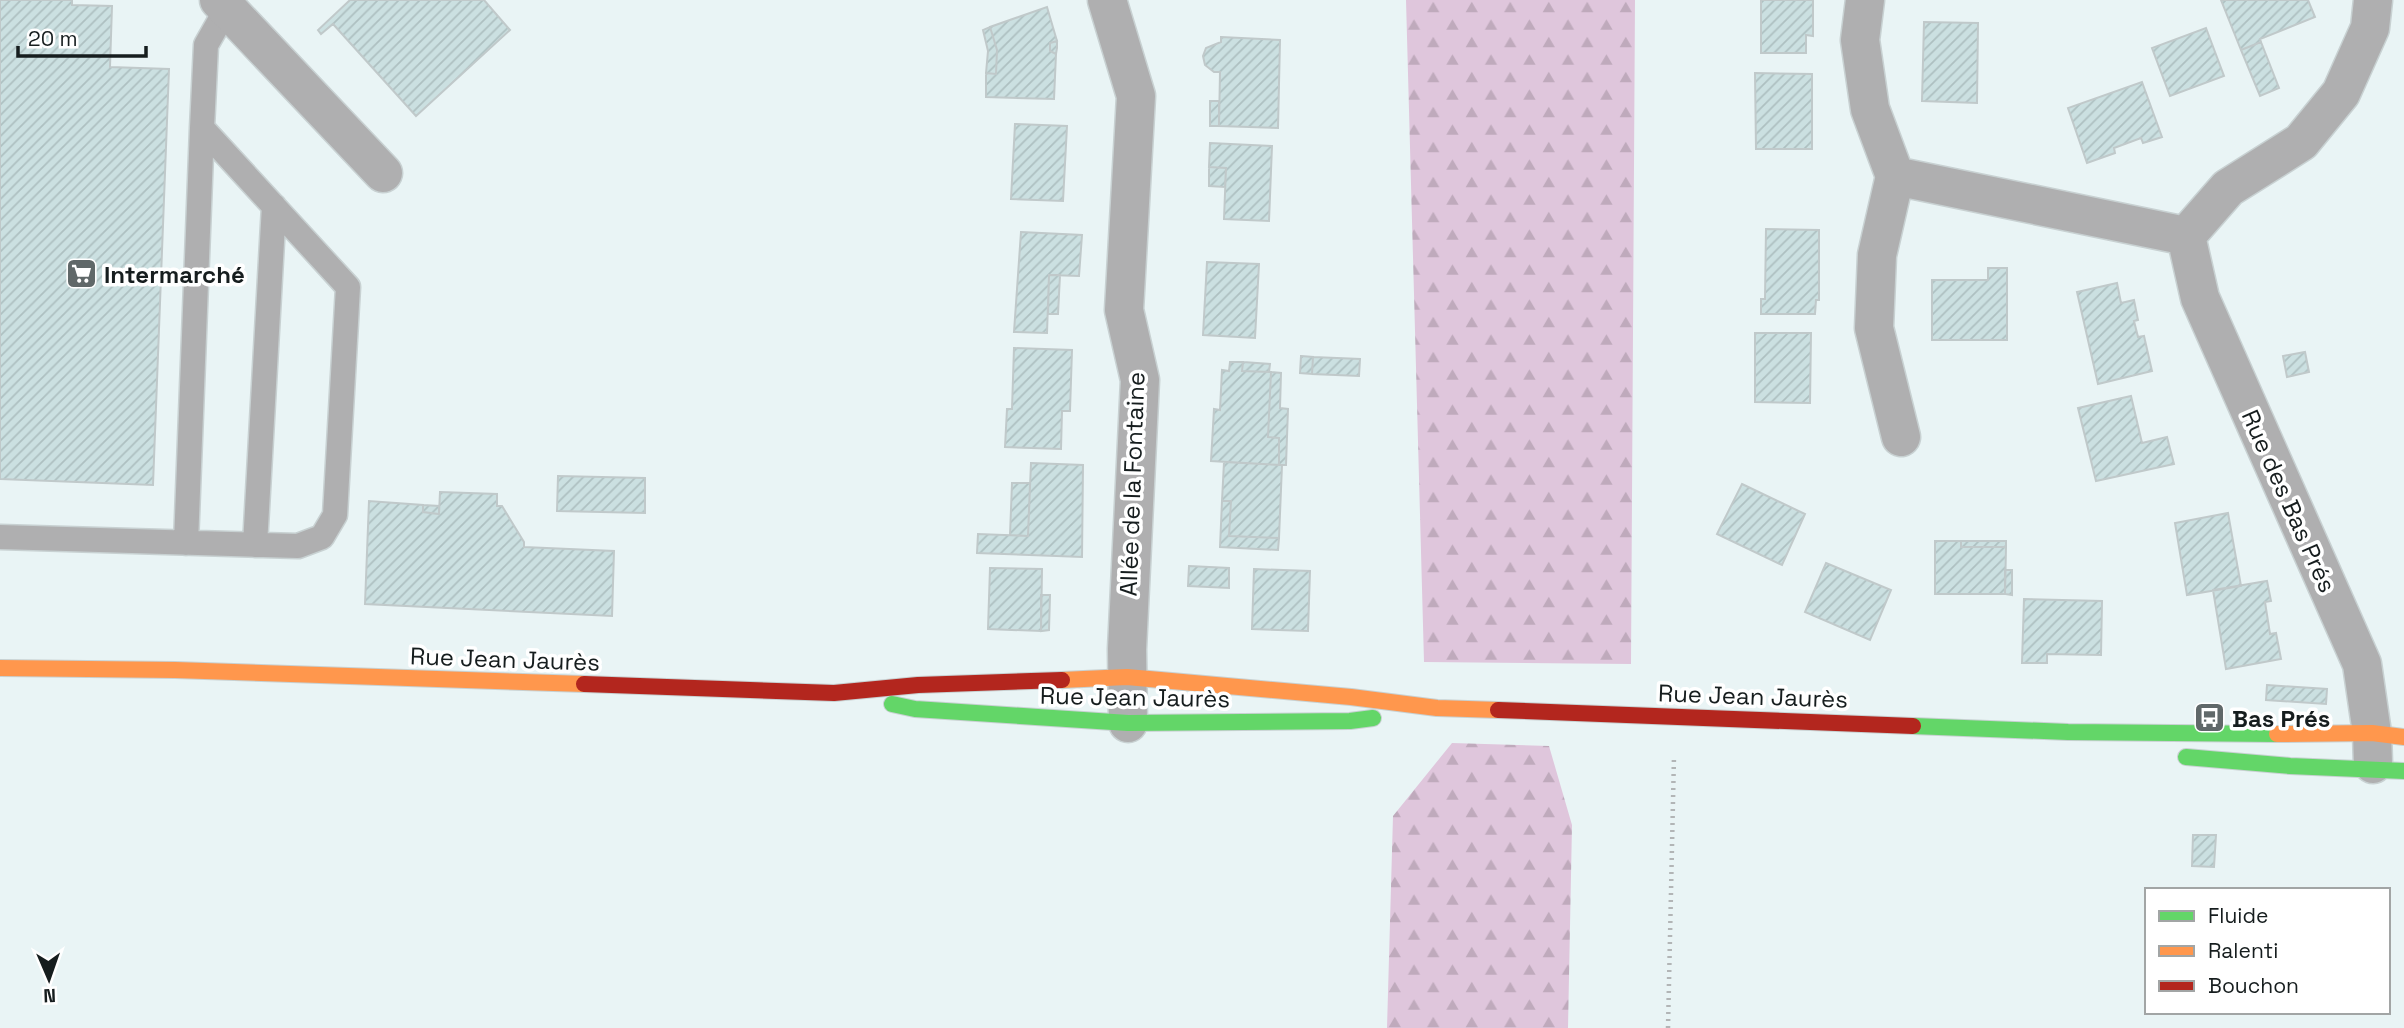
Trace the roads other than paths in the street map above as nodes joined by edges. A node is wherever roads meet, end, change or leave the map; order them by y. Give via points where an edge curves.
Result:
1 (1107, 0) edge
2 (1865, 0) edge
3 (2373, 0) edge
4 (223, 4) edge
5 (202, 128) junction
6 (383, 173) dead end
7 (1895, 176) junction
8 (274, 206) junction
9 (2186, 236) junction
10 (1901, 436) dead end
11 (0, 537) edge
12 (186, 543) junction
13 (255, 545) junction
14 (54, 653) dead end
15 (0, 668) edge
16 (175, 670) junction
17 (1126, 677) junction
18 (834, 693) junction
19 (1437, 708) junction
20 (1128, 723) junction
21 (2068, 732) junction
22 (2146, 750) dead end
23 (2388, 753) edge
24 (2172, 755) dead end

1 - 17 street, Allée de la Fontaine via 1136,96 1124,310 1140,380
2 - 7 street via 1860,40 1871,109
3 - 9 street via 2370,28 2341,93 2301,142 2228,188
4 - 5 lane via 206,45
4 - 6 street
5 - 8 lane
5 - 12 lane
7 - 9 street
7 - 10 street via 1877,255 1874,328
8 - 13 lane
8 - 13 lane via 348,287 347,314 335,516 322,537 298,546
9 - 23 street, Rue des Bas Prés via 2200,298 2362,664
11 - 12 lane
12 - 13 lane
14 - 16 street, Rue Jean Jaurès
15 - 16 street, Rue Jean Jaurès
16 - 18 street, Rue Jean Jaurès
17 - 18 street, Rue Jean Jaurès
17 - 19 street, Rue Jean Jaurès
17 - 20 street, Allée de la Fontaine
18 - 20 street, Rue Jean Jaurès via 915,709
19 - 20 street, Rue Jean Jaurès via 1350,721
19 - 21 street, Rue Jean Jaurès
21 - 22 street, Rue Jean Jaurès
21 - 23 street, Rue Jean Jaurès via 2221,735
23 - 24 street via 2290,766

